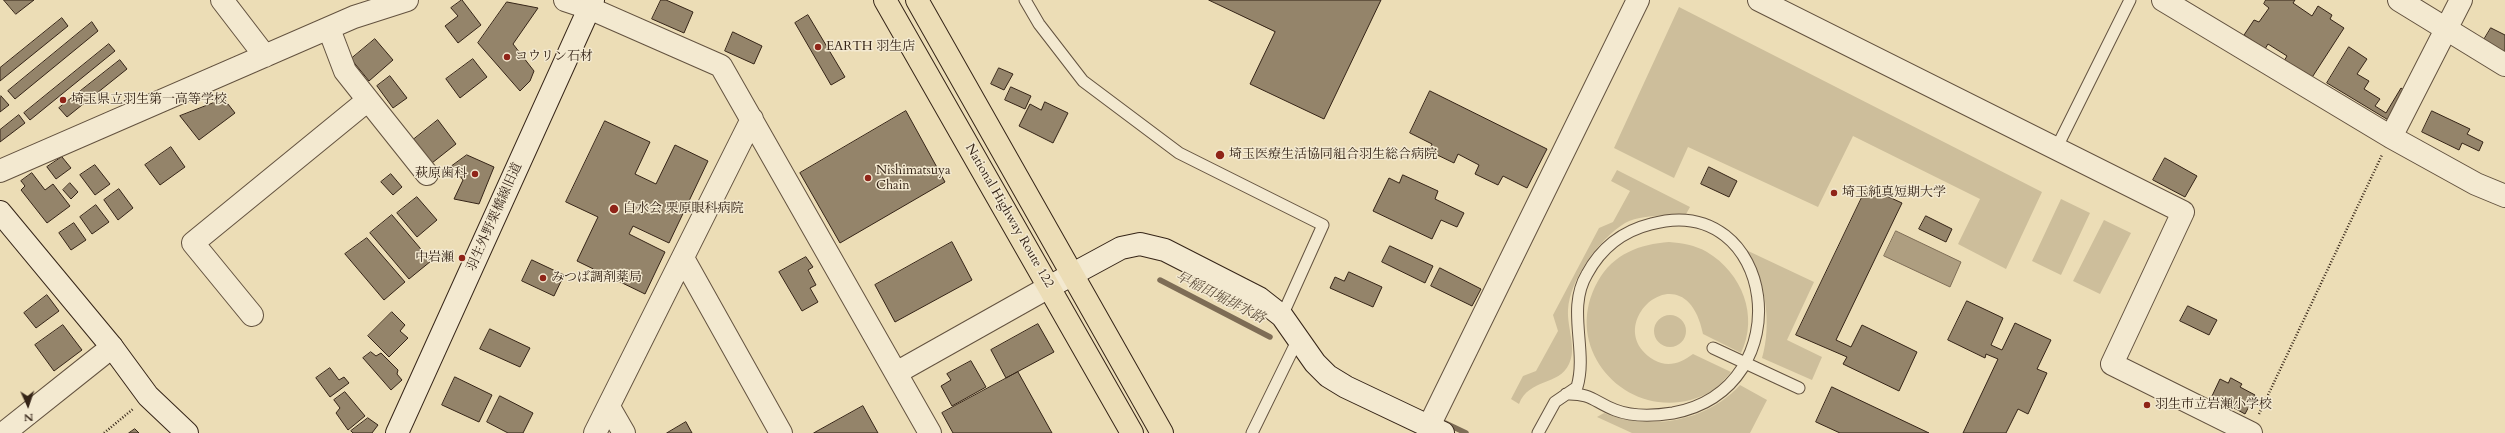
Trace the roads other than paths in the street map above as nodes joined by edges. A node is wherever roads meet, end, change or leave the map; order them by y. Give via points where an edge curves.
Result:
1 (222, 0) edge
2 (407, 0) edge
3 (565, 0) edge
4 (885, 0) edge
5 (917, 0) edge
6 (1025, 0) edge
7 (1638, 0) edge
8 (1759, 0) edge
9 (2130, 0) edge
10 (2163, 0) edge
11 (2399, 0) edge
12 (2461, 0) edge
13 (591, 4) edge
14 (329, 28) junction
15 (2446, 30) junction
16 (265, 56) junction
17 (2505, 66) edge
18 (368, 100) junction
19 (752, 119) junction
20 (2391, 137) junction
21 (2056, 149) junction
22 (0, 171) edge
23 (427, 174) dead end
24 (2505, 196) edge
25 (0, 212) edge
26 (683, 258) junction
27 (1072, 274) junction
28 (1049, 287) junction
29 (252, 315) dead end
30 (1282, 316) junction
31 (1298, 340) junction
32 (112, 347) junction
33 (1713, 348) dead end
34 (1745, 364) junction
35 (896, 373) junction
36 (1799, 388) dead end
37 (1566, 394) junction
38 (608, 407) junction
39 (1436, 430) edge
40 (4, 433) edge
41 (187, 433) edge
42 (397, 433) edge
43 (596, 433) edge
44 (624, 433) edge
45 (781, 433) edge
46 (930, 433) edge
47 (1132, 433) edge
48 (1162, 433) edge
49 (1252, 433) edge
50 (1538, 433) edge
51 (2250, 433) edge

1 - 16 street
2 - 14 street
3 - 13 street
4 - 28 highway, National Highway Route 122
5 - 27 highway, National Highway Route 122
6 - 30 lane via 1039,24 1083,81 1095,91 1178,153 1323,226
7 - 39 street
8 - 21 street
9 - 21 lane
10 - 20 street
11 - 15 street
12 - 15 street
13 - 19 street via 721,66
13 - 42 street, 羽生外野栗橋線旧道
14 - 16 street
14 - 18 street via 345,71
15 - 17 street
15 - 20 street
16 - 22 street
18 - 23 street
18 - 29 street via 193,243
19 - 26 street
19 - 35 street
20 - 24 street via 2476,184
21 - 51 street via 2183,212 2112,364
25 - 32 street
26 - 38 street
26 - 45 street
27 - 28 street
27 - 30 street via 1121,248 1140,244 1165,250 1247,291
27 - 48 highway, National Highway Route 122
28 - 35 street
28 - 47 highway, National Highway Route 122
30 - 31 street
31 - 39 street via 1328,376
31 - 49 lane
32 - 40 street
32 - 41 street via 148,396
33 - 34 lane
34 - 36 lane
34 - 37 lane via 1725,389 1710,400 1673,413 1634,415 1614,410 1583,394
34 - 37 lane via 1757,330 1760,306 1748,263 1725,237 1705,225 1682,221 1658,222 1635,228 1612,242 1586,275 1578,293 1579,379 1577,387
35 - 46 street
37 - 50 lane via 1555,402
38 - 43 street
38 - 44 street

